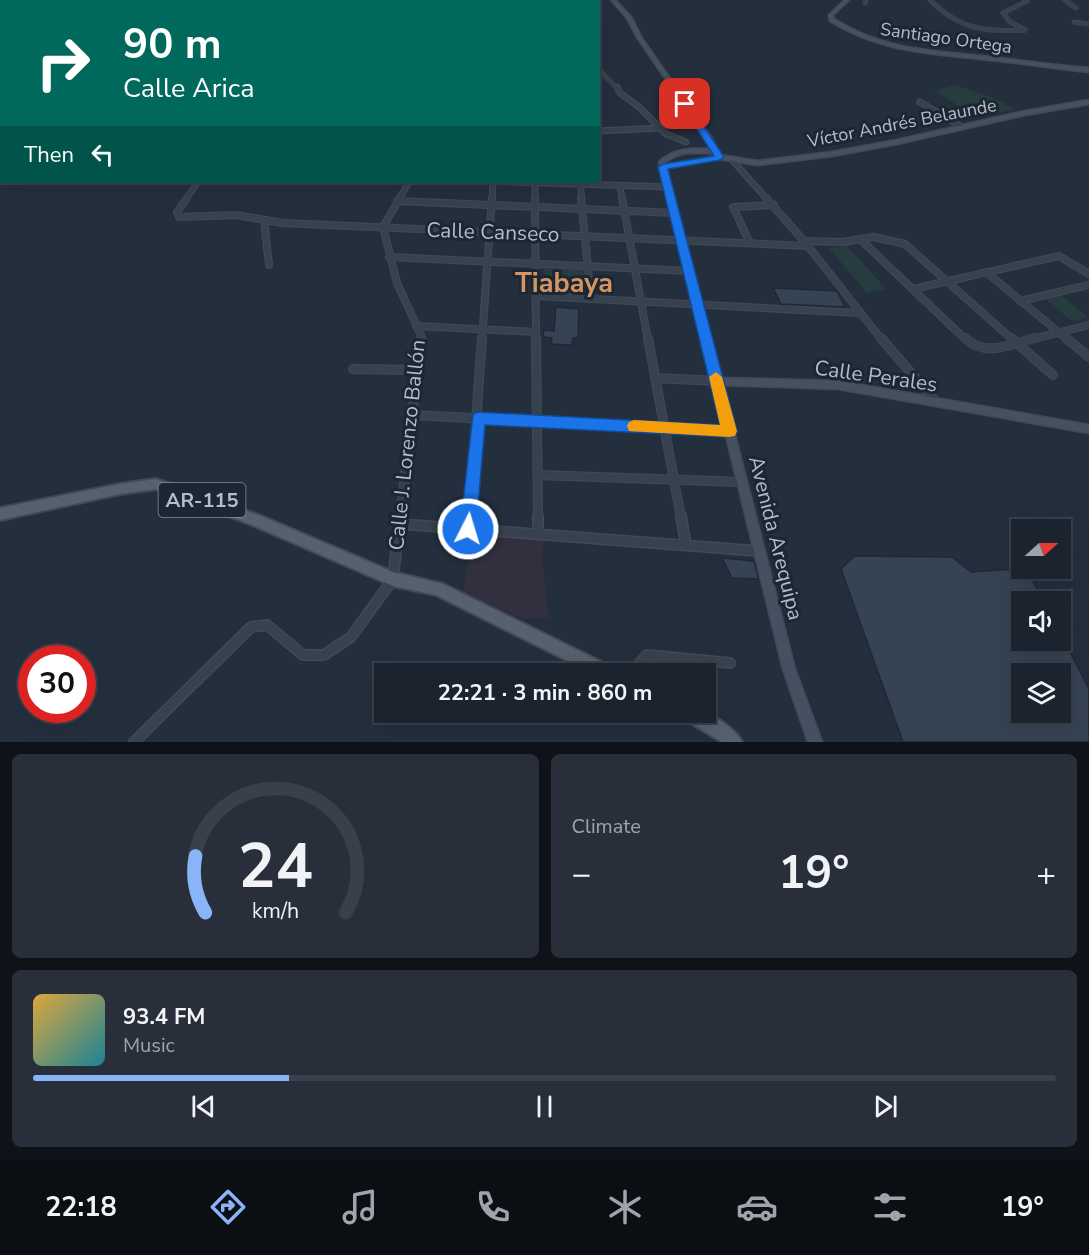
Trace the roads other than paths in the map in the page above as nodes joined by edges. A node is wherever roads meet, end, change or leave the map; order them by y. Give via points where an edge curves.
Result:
1 (612, 0) edge
2 (847, 0) edge
3 (930, 0) edge
4 (1025, 0) edge
5 (1065, 0) edge
6 (1076, 8) dead end
7 (1074, 22) dead end
8 (1089, 24) edge
9 (1089, 70) edge
10 (600, 71) edge
11 (920, 102) dead end
12 (1089, 102) edge
13 (962, 127) junction
14 (660, 128) junction
15 (600, 131) edge
16 (686, 142) dead end
17 (717, 154) junction
18 (733, 161) junction
19 (663, 167) junction
20 (197, 183) edge
21 (408, 183) edge
22 (493, 183) edge
23 (535, 183) edge
24 (580, 183) edge
25 (620, 186) junction
26 (669, 188) junction
27 (397, 201) junction
28 (774, 204) junction
29 (491, 205) junction
30 (535, 207) junction
31 (583, 209) junction
32 (624, 211) junction
33 (675, 213) junction
34 (264, 220) junction
35 (383, 227) junction
36 (489, 232) junction
37 (535, 234) junction
38 (585, 236) junction
39 (629, 238) junction
40 (860, 239) junction
41 (681, 240) junction
42 (750, 243) junction
43 (806, 243) junction
44 (389, 257) junction
45 (487, 262) junction
46 (536, 264) junction
47 (269, 265) dead end
48 (588, 266) junction
49 (635, 268) junction
50 (689, 271) junction
51 (986, 272) junction
52 (1089, 274) edge
53 (947, 281) junction
54 (1089, 285) edge
55 (913, 289) junction
56 (536, 296) junction
57 (591, 299) junction
58 (1020, 301) junction
59 (641, 302) junction
60 (698, 304) junction
61 (859, 313) junction
62 (1089, 325) edge
63 (416, 326) junction
64 (482, 329) junction
65 (536, 332) junction
66 (1059, 332) junction
67 (1016, 343) junction
68 (1089, 357) edge
69 (353, 369) dead end
70 (417, 370) junction
71 (1053, 375) dead end
72 (656, 378) junction
73 (717, 381) junction
74 (936, 402) junction
75 (412, 415) junction
76 (478, 418) junction
77 (536, 421) junction
78 (664, 428) junction
79 (1089, 429) edge
80 (729, 431) junction
81 (538, 475) junction
82 (675, 480) junction
83 (742, 482) junction
84 (0, 514) edge
85 (401, 524) junction
86 (468, 529) junction
87 (538, 534) junction
88 (687, 545) junction
89 (759, 551) junction
90 (393, 579) junction
91 (588, 663) edge
92 (640, 663) edge
93 (730, 663) dead end
94 (707, 723) edge
95 (134, 742) edge
96 (734, 742) edge
97 (815, 742) edge

1 - 17 street via 630,19
2 - 9 street, Santiago Ortega via 831,15 832,20 874,42
3 - 4 street via 972,28 1005,32 1025,30 1003,13
5 - 6 street
7 - 8 street
10 - 14 street
11 - 13 street
12 - 13 street, Víctor Andrés Belaunde
13 - 18 street, Víctor Andrés Belaunde via 832,154 757,163
14 - 15 street
14 - 16 street
17 - 18 street, Víctor Andrés Belaunde
17 - 19 street
17 - 19 street via 686,151 668,157 662,162
18 - 28 street
19 - 26 street, Avenida Arequipa
20 - 34 street, Calle Canseco via 177,212 179,217 225,214
21 - 27 street
22 - 29 street
23 - 30 street
24 - 25 street
24 - 31 street
25 - 26 street
25 - 32 street
26 - 33 street, Avenida Arequipa
27 - 29 street
27 - 35 street
28 - 42 street via 734,207
28 - 43 street
29 - 30 street
29 - 36 street
30 - 31 street
30 - 37 street
31 - 32 street
31 - 38 street
32 - 33 street
32 - 39 street
33 - 41 street, Avenida Arequipa
34 - 35 street, Calle Canseco
34 - 47 street
35 - 36 street, Calle Canseco
35 - 44 street, Calle J. Lorenzo Ballón
36 - 37 street, Calle Canseco
36 - 45 street
37 - 38 street, Calle Canseco
37 - 46 street
38 - 39 street, Calle Canseco
38 - 48 street
39 - 41 street, Calle Canseco
39 - 49 street
40 - 43 street, Calle Canseco
40 - 53 street, Calle Canseco via 874,237 905,244
40 - 55 street
41 - 42 street, Calle Canseco
41 - 50 street, Avenida Arequipa
42 - 43 street, Calle Canseco
43 - 61 street
44 - 45 street
44 - 63 street, Calle J. Lorenzo Ballón via 404,307
45 - 46 street
45 - 64 street
46 - 48 street
46 - 56 street
48 - 49 street
48 - 57 street
49 - 50 street
49 - 59 street
50 - 60 street, Avenida Arequipa
51 - 52 street via 1059,256
51 - 53 street
51 - 58 street
53 - 55 street
53 - 67 street
54 - 58 street
55 - 67 street via 974,347 986,350
56 - 57 street
56 - 65 street
57 - 59 street
58 - 66 street
59 - 60 street
59 - 72 street
60 - 61 street
60 - 73 street, Avenida Arequipa
61 - 74 street
62 - 66 street
63 - 64 street
63 - 70 street, Calle J. Lorenzo Ballón via 421,335
64 - 65 street
64 - 76 street
65 - 77 street
66 - 67 street
66 - 68 street
67 - 71 street
69 - 70 street
70 - 75 street, Calle J. Lorenzo Ballón
72 - 73 street, Calle Perales
72 - 78 street
73 - 74 street, Calle Perales via 839,385
73 - 80 street, Avenida Arequipa
74 - 79 street, Calle Perales
75 - 76 street
75 - 85 street, Calle J. Lorenzo Ballón
76 - 77 street
76 - 86 street
77 - 78 street
77 - 81 street
78 - 80 street
78 - 82 street
80 - 83 street, Avenida Arequipa
81 - 82 street
81 - 87 street
82 - 83 street
82 - 88 street
83 - 89 street, Avenida Arequipa
84 - 90 main road, AR-115 via 156,484 256,520
85 - 86 street
85 - 90 street, Calle J. Lorenzo Ballón
86 - 87 street
87 - 88 street
88 - 89 street
89 - 97 street, Avenida Arequipa via 789,669
90 - 91 main road, AR-115 via 438,589
90 - 95 street via 351,637 324,655 303,655 267,625 251,627
92 - 93 street via 647,655
94 - 96 main road

